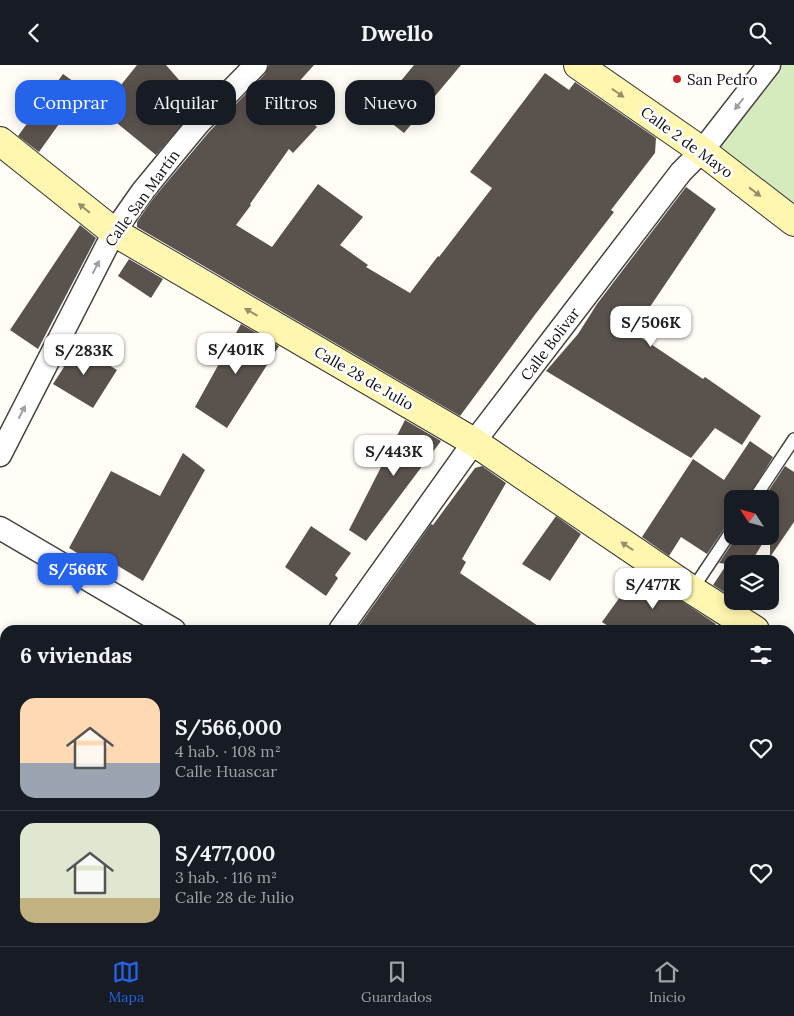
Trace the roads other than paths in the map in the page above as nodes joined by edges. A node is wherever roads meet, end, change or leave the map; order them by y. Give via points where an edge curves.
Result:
1 (256, 65) edge
2 (578, 65) edge
3 (769, 65) edge
4 (0, 141) edge
5 (702, 151) junction
6 (794, 222) edge
7 (114, 233) junction
8 (794, 439) edge
9 (474, 442) junction
10 (0, 455) edge
11 (760, 490) edge
12 (0, 528) edge
13 (724, 542) edge
14 (692, 590) junction
15 (165, 625) edge
16 (344, 625) edge
17 (747, 625) edge

1 - 7 street, Calle San Martín via 178,147
2 -> 5 street, Calle 2 de Mayo
3 -> 5 street, Calle Bolivar
7 -> 4 street, Calle 28 de Julio
5 -> 6 street, Calle 2 de Mayo
5 - 9 street, Calle Bolivar via 681,172
9 -> 7 street, Calle 28 de Julio
10 -> 7 street, Calle San Martín
8 - 11 lane
14 -> 9 street, Calle 28 de Julio
9 - 16 street, Calle Bolivar
12 - 15 street
13 - 14 lane
14 - 17 street, Calle 28 de Julio

